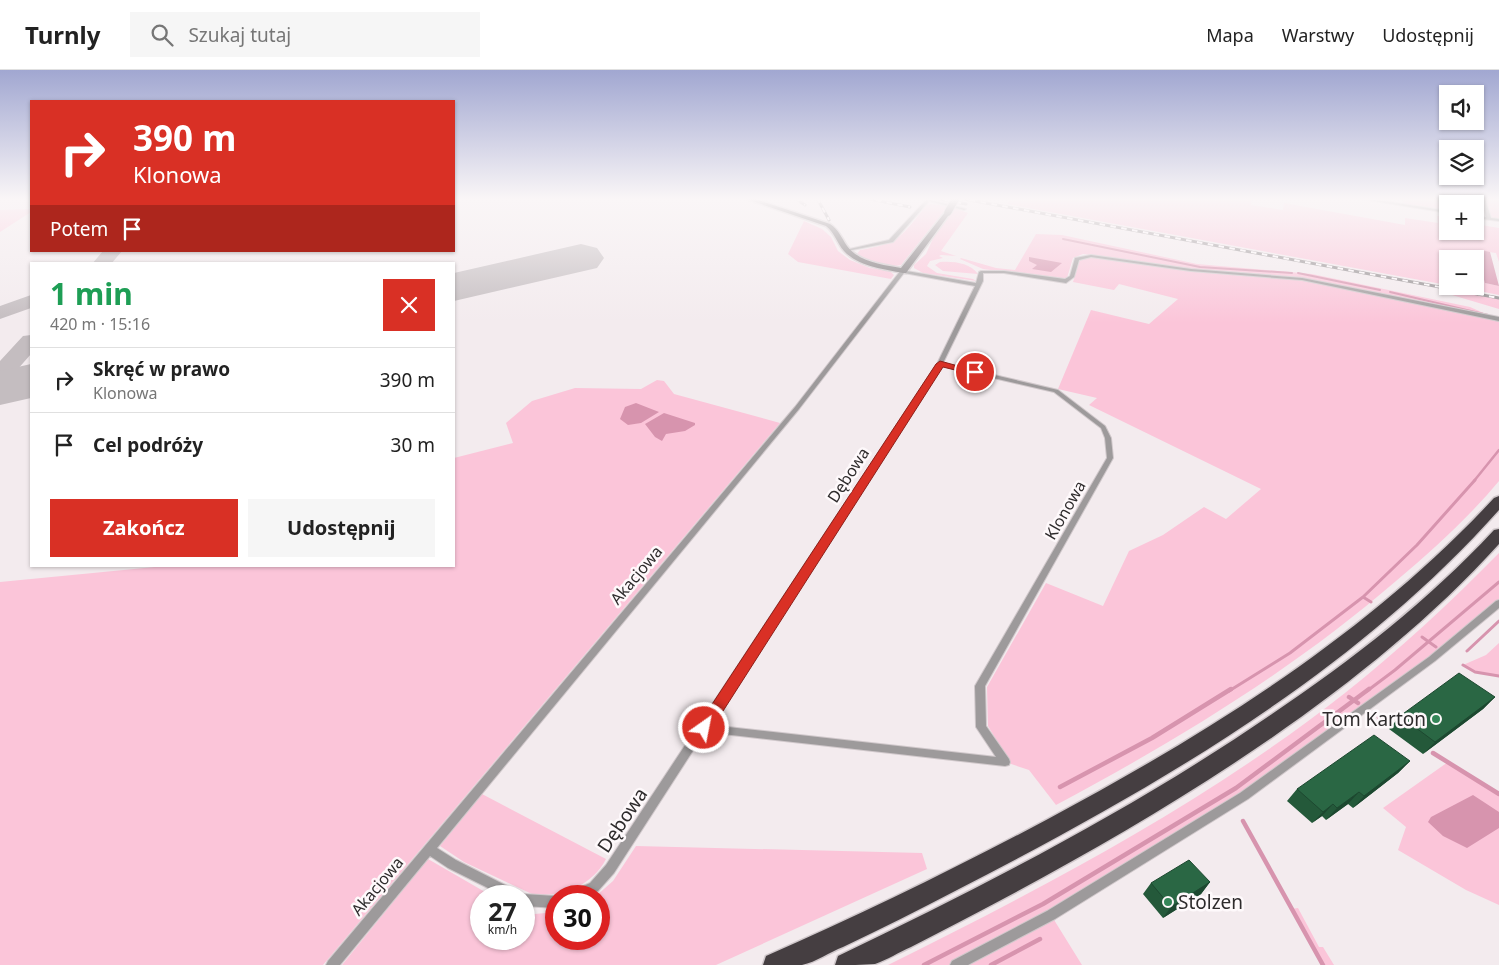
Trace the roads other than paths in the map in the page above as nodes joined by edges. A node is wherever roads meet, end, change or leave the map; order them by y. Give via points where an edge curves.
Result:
1 (842, 240) edge
2 (893, 240) edge
3 (927, 240) edge
4 (847, 250) junction
5 (903, 271) junction
6 (978, 285) junction
7 (1499, 318) edge
8 (940, 364) junction
9 (1499, 501) edge
10 (1499, 534) edge
11 (1499, 603) edge
12 (704, 728) junction
13 (429, 849) junction
14 (493, 885) edge
15 (596, 885) edge
16 (332, 965) edge
17 (775, 965) edge
18 (847, 965) edge
19 (956, 965) edge

1 - 4 street
2 - 4 street
3 - 5 street, Akacjowa, bridge
4 - 5 street via 867,262
5 - 6 street
5 - 13 street, Akacjowa via 797,408
6 - 7 street, Dębowa via 981,272 988,270 1066,281 1072,278 1077,259 1091,256 1191,270 1302,279
6 - 8 street, Dębowa
8 - 12 street, Dębowa
8 - 12 street, Klonowa via 1056,391 1103,427 1109,444 1110,458 980,686 981,727 1004,762
9 - 17 highway via 1435,568 1390,607 1301,674 1204,740 980,867
10 - 18 highway via 1413,618 1318,693 1214,765 1070,851
11 - 19 street via 1417,671 1244,796 1051,915
12 - 15 street, Dębowa via 610,869
13 - 14 street
13 - 16 street, Akacjowa

